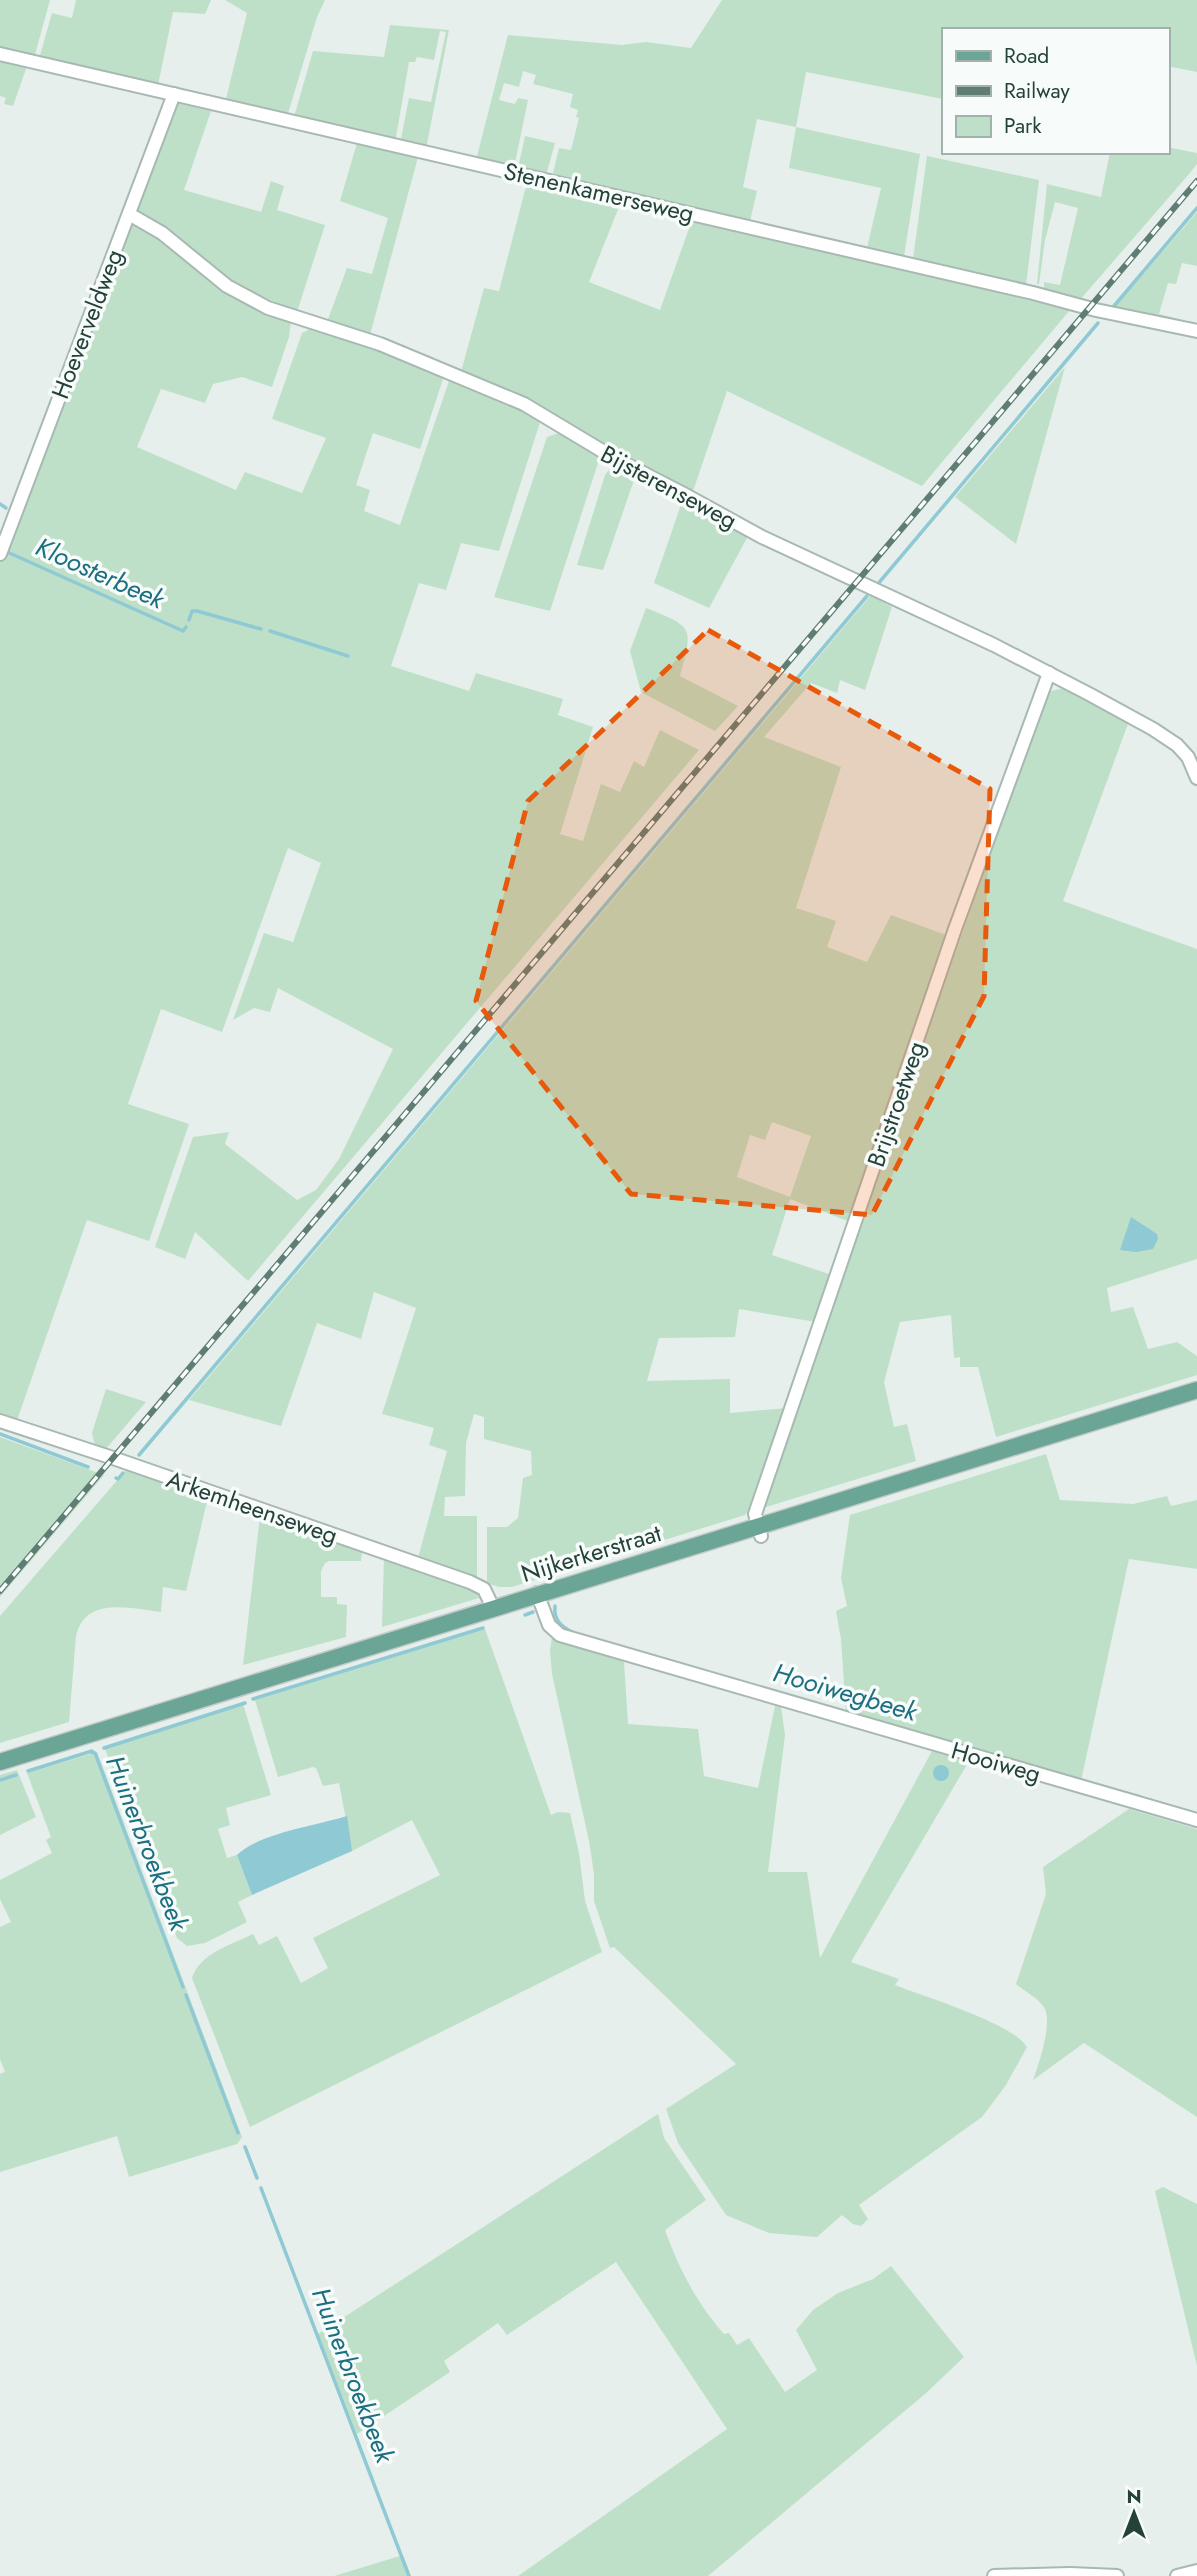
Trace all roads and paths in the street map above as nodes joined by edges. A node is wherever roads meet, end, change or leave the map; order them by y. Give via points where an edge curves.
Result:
1 (0, 54) edge
2 (174, 94) junction
3 (129, 214) junction
4 (1197, 331) edge
5 (0, 554) edge
6 (1049, 673) junction
7 (1197, 778) edge
8 (1197, 1390) edge
9 (0, 1421) edge
10 (759, 1531) junction
11 (537, 1593) junction
12 (493, 1608) junction
13 (0, 1762) edge
14 (1197, 1820) edge
15 (1197, 2571) edge
16 (993, 2576) edge
17 (1118, 2576) edge
18 (1177, 2576) edge

1 - 2 street, Stenenkamerseweg
2 - 3 street, Hoeverveldweg
2 - 4 street, Stenenkamerseweg
3 - 5 street, Hoeverveldweg
3 - 6 street, Bijsterenseweg via 162,233 228,286 268,308 380,344 524,404 762,537
6 - 7 street, Bijsterenseweg via 1167,738 1188,757
6 - 10 street, Brijstroetweg via 755,1514
8 - 10 main road, Nijkerkerstraat
9 - 12 street, Arkemheenseweg via 470,1582 484,1589
10 - 11 main road, Nijkerkerstraat
11 - 12 main road, Nijkerkerstraat
11 - 14 street, Hooiweg via 549,1625 560,1635
12 - 13 main road, Nijkerkerstraat
15 - 18 street
16 - 17 street

